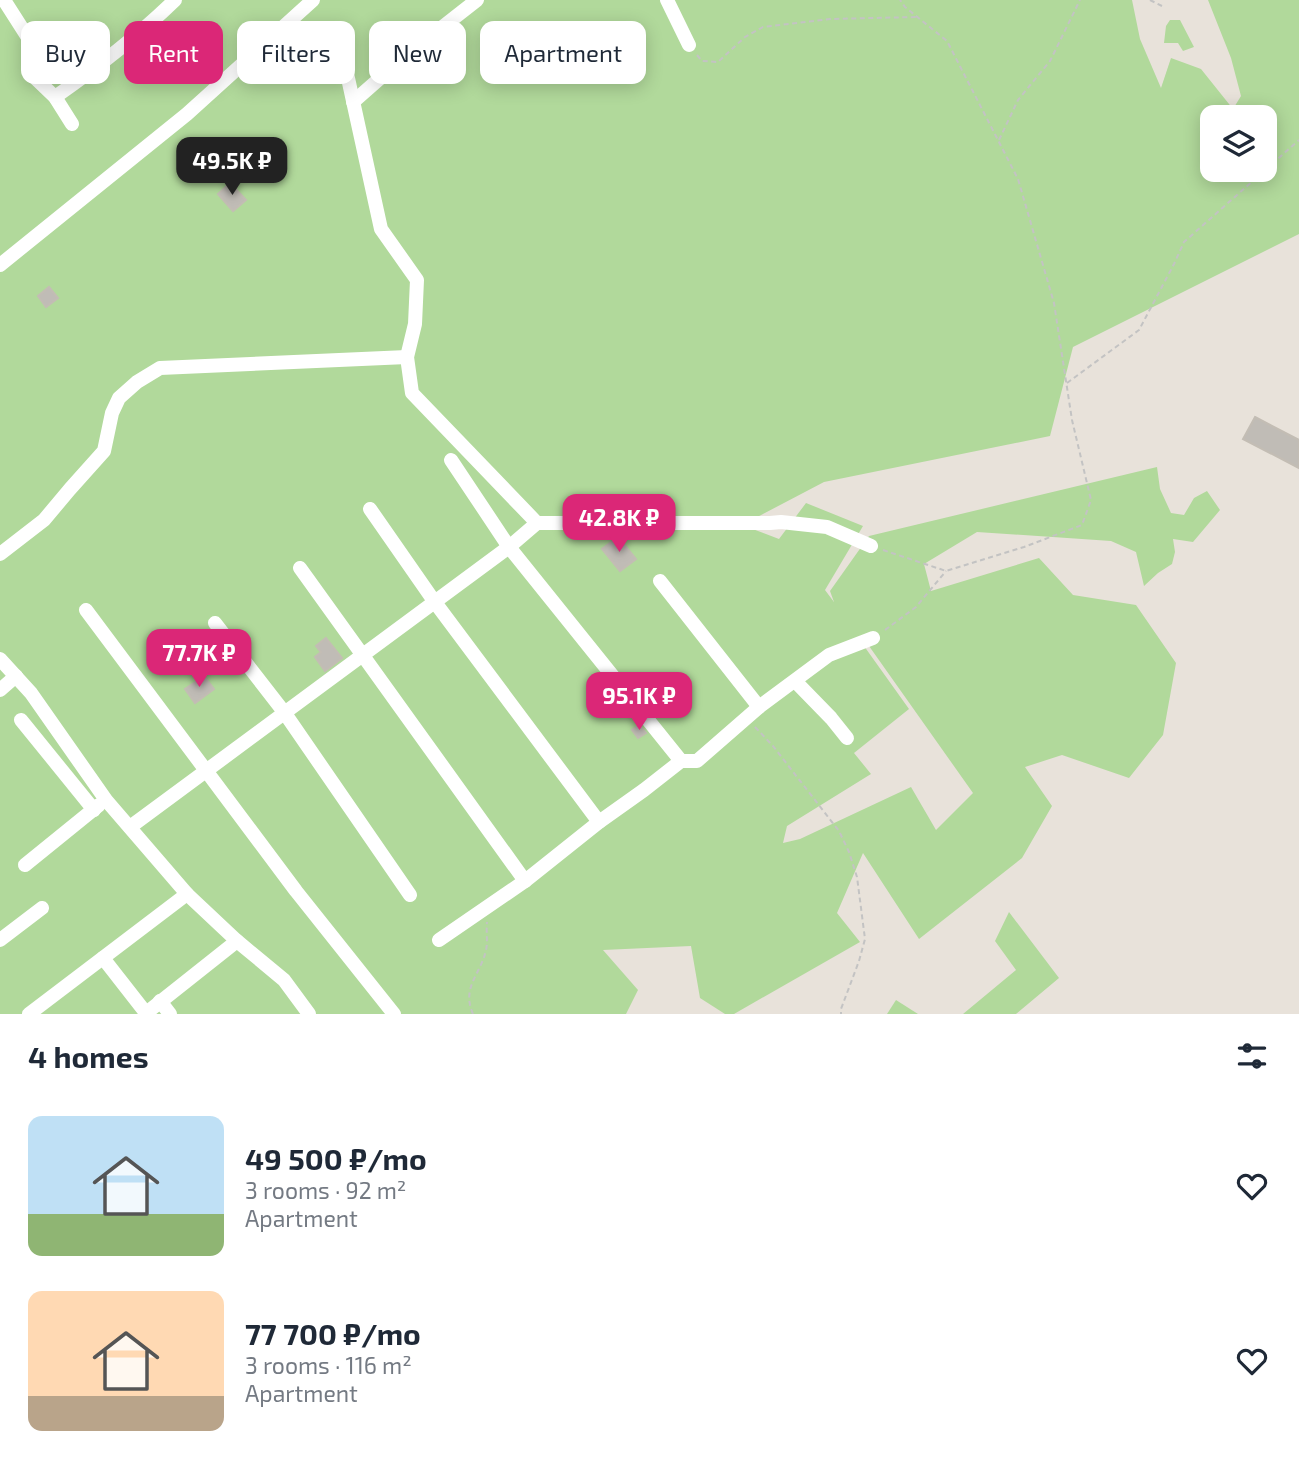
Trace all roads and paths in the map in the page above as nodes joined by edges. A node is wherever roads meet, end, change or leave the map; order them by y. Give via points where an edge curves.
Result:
1 (4, 0) edge
2 (175, 0) edge
3 (313, 0) edge
4 (477, 0) edge
5 (667, 0) edge
6 (900, 0) edge
7 (1080, 0) edge
8 (1150, 0) edge
9 (1162, 6) dead end
10 (918, 17) junction
11 (689, 45) joint
12 (350, 84) edge
13 (55, 97) junction
14 (354, 102) junction
15 (72, 124) dead end
16 (1299, 140) edge
17 (999, 141) junction
18 (0, 265) edge
19 (407, 357) junction
20 (1066, 384) junction
21 (451, 460) dead end
22 (370, 509) dead end
23 (537, 523) junction
24 (870, 546) joint
25 (509, 547) junction
26 (2, 548) edge
27 (300, 568) dead end
28 (946, 571) junction
29 (660, 581) dead end
30 (434, 601) junction
31 (86, 610) dead end
32 (215, 623) dead end
33 (873, 638) joint
34 (362, 655) junction
35 (0, 659) edge
36 (16, 677) junction
37 (795, 681) junction
38 (0, 690) edge
39 (759, 707) junction
40 (284, 712) junction
41 (747, 719) junction
42 (21, 720) dead end
43 (847, 738) dead end
44 (681, 761) junction
45 (206, 770) junction
46 (106, 800) junction
47 (94, 810) junction
48 (599, 822) junction
49 (130, 827) junction
50 (25, 865) dead end
51 (525, 881) junction
52 (187, 894) junction
53 (410, 895) dead end
54 (495, 902) junction
55 (42, 908) dead end
56 (0, 940) edge
57 (439, 940) dead end
58 (237, 941) junction
59 (103, 958) junction
60 (160, 1002) junction
61 (39, 1011) edge
62 (145, 1014) edge
63 (170, 1014) edge
64 (309, 1014) edge
65 (394, 1014) edge
66 (471, 1014) edge
67 (841, 1014) edge

1 - 13 street via 34,47 32,75
2 - 13 street via 143,31
3 - 18 street via 187,114
4 - 14 street
5 - 11 street
6 - 10 path
7 - 17 path via 1050,61 1018,100
8 - 9 path
10 - 11 path via 830,19 763,27 718,62 702,61
10 - 17 path via 947,41
12 - 14 street
13 - 15 street
14 - 19 street via 381,229 417,280 415,324
16 - 20 path via 1184,242 1139,330
17 - 20 path via 1018,178 1054,303
19 - 23 street via 412,393
19 - 26 street via 160,368 119,398 104,451 44,520
20 - 28 path via 1091,499 1082,525
21 - 25 street
22 - 30 street
23 - 24 street via 781,522 827,527
23 - 25 street
24 - 28 path
25 - 30 street
25 - 44 street
27 - 34 street
28 - 33 path via 916,607
29 - 39 street
30 - 34 street
30 - 48 street
31 - 45 street
32 - 40 street
33 - 37 street via 829,655
34 - 40 street
34 - 51 street
35 - 36 street
36 - 38 street
36 - 46 street
37 - 39 street
37 - 43 street
39 - 41 street
40 - 45 street
40 - 53 street
41 - 44 street via 696,761
41 - 67 path via 839,831 857,877 865,939
42 - 47 street
44 - 48 street
45 - 49 street
45 - 65 street
46 - 47 street
46 - 49 street
47 - 50 street
48 - 51 street
49 - 52 street
51 - 54 street
52 - 58 street
52 - 59 street
54 - 57 street
54 - 66 path via 487,924 486,951 471,983
55 - 56 street
58 - 60 street
58 - 64 street via 284,980
59 - 61 street
59 - 62 street
60 - 62 street
60 - 63 street

